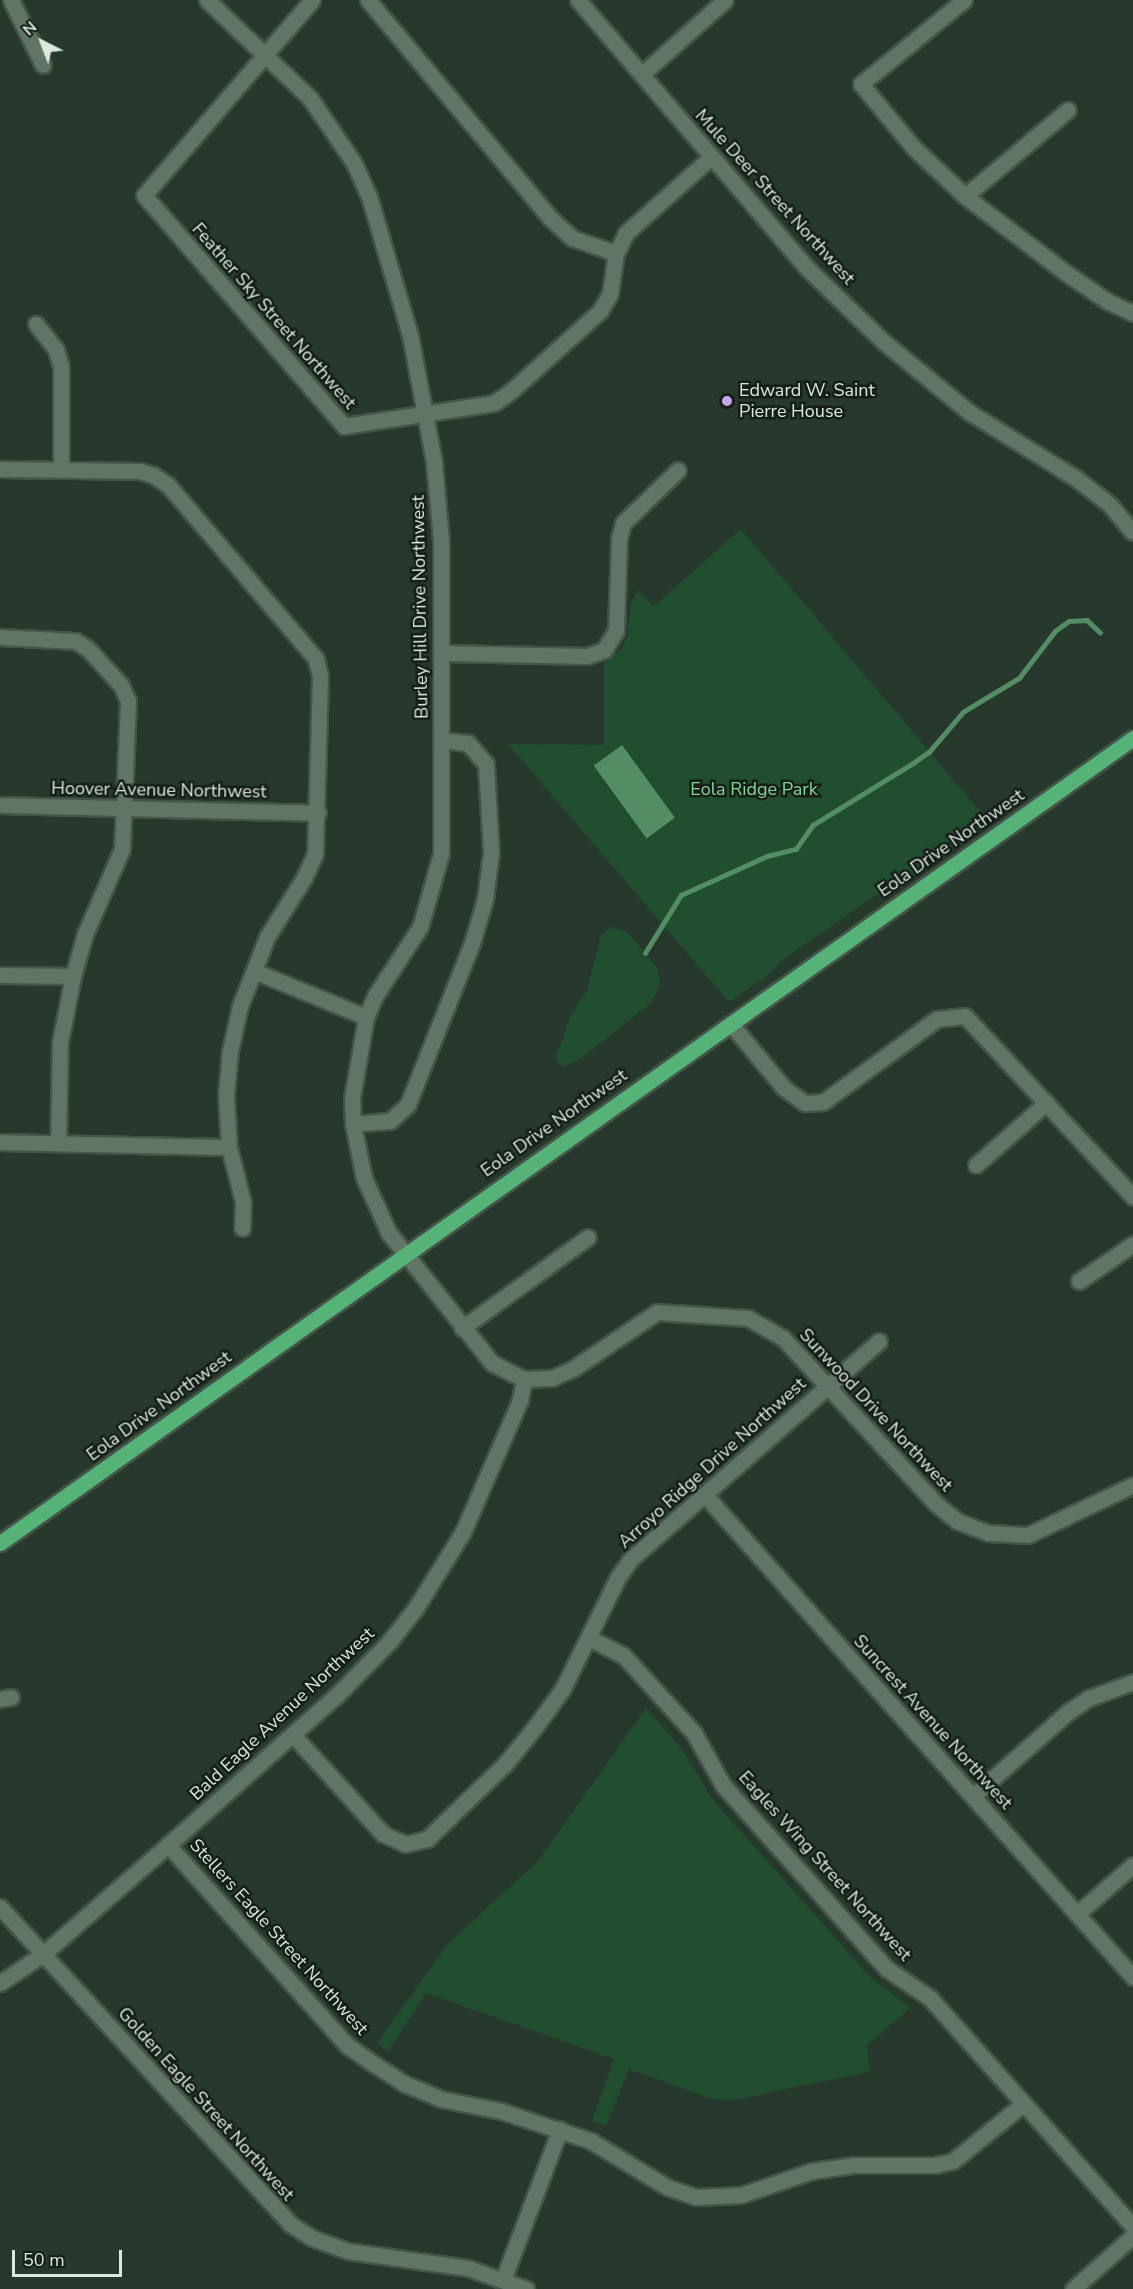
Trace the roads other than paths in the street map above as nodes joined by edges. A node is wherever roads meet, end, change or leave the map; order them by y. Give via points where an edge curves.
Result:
1 (11, 0) edge
2 (207, 0) edge
3 (312, 0) edge
4 (368, 0) edge
5 (578, 0) edge
6 (725, 0) edge
7 (964, 0) edge
8 (265, 54) junction
9 (43, 64) dead end
10 (642, 74) junction
11 (1068, 110) dead end
12 (711, 157) junction
13 (965, 196) junction
14 (615, 253) junction
15 (1133, 314) edge
16 (36, 324) dead end
17 (427, 416) junction
18 (0, 469) edge
19 (61, 469) junction
20 (678, 470) dead end
21 (1133, 531) edge
22 (0, 637) edge
23 (443, 652) junction
24 (1133, 738) edge
25 (441, 740) junction
26 (0, 805) edge
27 (126, 808) junction
28 (318, 813) junction
29 (254, 971) junction
30 (0, 975) edge
31 (73, 976) junction
32 (366, 1017) junction
33 (731, 1024) junction
34 (1046, 1103) junction
35 (353, 1124) junction
36 (0, 1142) edge
37 (58, 1143) junction
38 (229, 1147) junction
39 (976, 1165) dead end
40 (1133, 1197) edge
41 (242, 1228) dead end
42 (588, 1237) dead end
43 (1133, 1244) edge
44 (404, 1253) junction
45 (1079, 1281) dead end
46 (462, 1328) junction
47 (879, 1341) dead end
48 (524, 1379) junction
49 (827, 1386) junction
50 (1133, 1485) edge
51 (704, 1494) junction
52 (0, 1543) edge
53 (589, 1638) junction
54 (1133, 1682) edge
55 (293, 1735) junction
56 (973, 1796) junction
57 (168, 1845) junction
58 (1133, 1864) edge
59 (0, 1907) edge
60 (1077, 1914) junction
61 (43, 1954) junction
62 (1133, 1977) edge
63 (0, 1983) edge
64 (1023, 2104) junction
65 (560, 2129) junction
66 (1133, 2227) edge
67 (1133, 2236) edge
68 (503, 2280) junction
69 (526, 2289) edge
70 (1073, 2289) edge

1 - 9 street
2 - 8 street, Burley Hill Drive Northwest
3 - 8 street
4 - 14 street via 550,218 572,237
5 - 10 street, Mule Deer Street Northwest
6 - 10 street
7 - 13 street via 861,84 914,148
8 - 17 street, Burley Hill Drive Northwest via 326,118 369,196 410,335
8 - 17 street, Feather Sky Street Northwest via 144,195 338,422 354,427
10 - 12 street, Mule Deer Street Northwest
11 - 13 street
12 - 14 street via 633,225
12 - 21 street, Mule Deer Street Northwest via 807,268 884,342 969,412 1077,479
13 - 15 street via 1066,273
14 - 17 street, Feather Sky Street Northwest via 610,294 600,311 510,392 494,403
16 - 19 street via 56,350 61,366
17 - 23 street, Burley Hill Drive Northwest via 439,504
18 - 19 street
19 - 28 street via 140,471 168,485 307,646 316,659 320,677
20 - 23 street via 623,523 616,631 604,650 587,656
22 - 27 street via 76,641 121,685 128,701
23 - 25 street, Burley Hill Drive Northwest
24 - 33 main road, Eola Drive Northwest
25 - 32 street, Burley Hill Drive Northwest via 441,854 436,879 420,927 375,996
25 - 35 street via 468,743 486,764 491,852 485,899 472,943 408,1104 390,1120
26 - 27 street, Hoover Avenue Northwest
27 - 28 street, Hoover Avenue Northwest
27 - 31 street via 122,849
28 - 29 street via 315,854 267,937
29 - 32 street
29 - 38 street via 230,1051 226,1095
30 - 31 street
31 - 37 street via 60,1042
32 - 35 street, Burley Hill Drive Northwest via 355,1070
33 - 34 street via 784,1088 805,1103 823,1101 937,1019 965,1016
33 - 44 main road, Eola Drive Northwest
34 - 39 street
34 - 40 street
35 - 44 street, Burley Hill Drive Northwest via 364,1178 383,1222
36 - 37 street
37 - 38 street
38 - 41 street via 243,1202
42 - 46 street
43 - 45 street
44 - 46 street
44 - 52 main road, Eola Drive Northwest
46 - 48 street via 492,1363
47 - 49 street, Arroyo Ridge Drive Northwest
48 - 49 street, Sunwood Drive Northwest via 552,1378 574,1368 648,1315 675,1311 759,1322 783,1338
48 - 55 street, Bald Eagle Avenue Northwest via 520,1400 483,1490 444,1565 389,1642
49 - 50 street, Sunwood Drive Northwest via 935,1503 957,1521 988,1533 1028,1535
49 - 51 street, Arroyo Ridge Drive Northwest
51 - 53 street, Arroyo Ridge Drive Northwest via 631,1559 618,1577
51 - 56 street, Suncrest Avenue Northwest
53 - 55 street, Arroyo Ridge Drive Northwest via 562,1690 505,1764 427,1839 405,1844 383,1834
53 - 64 street, Eagles Wing Street Northwest via 623,1654 694,1733 723,1785 770,1838 887,1969 930,1998
54 - 56 street via 1089,1698 1068,1712
55 - 57 street, Bald Eagle Avenue Northwest
56 - 60 street, Suncrest Avenue Northwest
57 - 61 street, Bald Eagle Avenue Northwest
57 - 65 street, Stellers Eagle Street Northwest via 348,2046 403,2083 441,2099 501,2111
58 - 60 street
59 - 61 street, Golden Eagle Street Northwest
60 - 62 street, Suncrest Avenue Northwest
61 - 63 street, Bald Eagle Avenue Northwest
61 - 68 street, Golden Eagle Street Northwest via 290,2223 312,2238 348,2252 430,2261
64 - 65 street, Stellers Eagle Street Northwest via 953,2161 812,2171 741,2195 719,2197 696,2197 667,2187 591,2141
64 - 66 street, Eagles Wing Street Northwest
65 - 68 street
67 - 70 street
68 - 69 street, Golden Eagle Street Northwest

